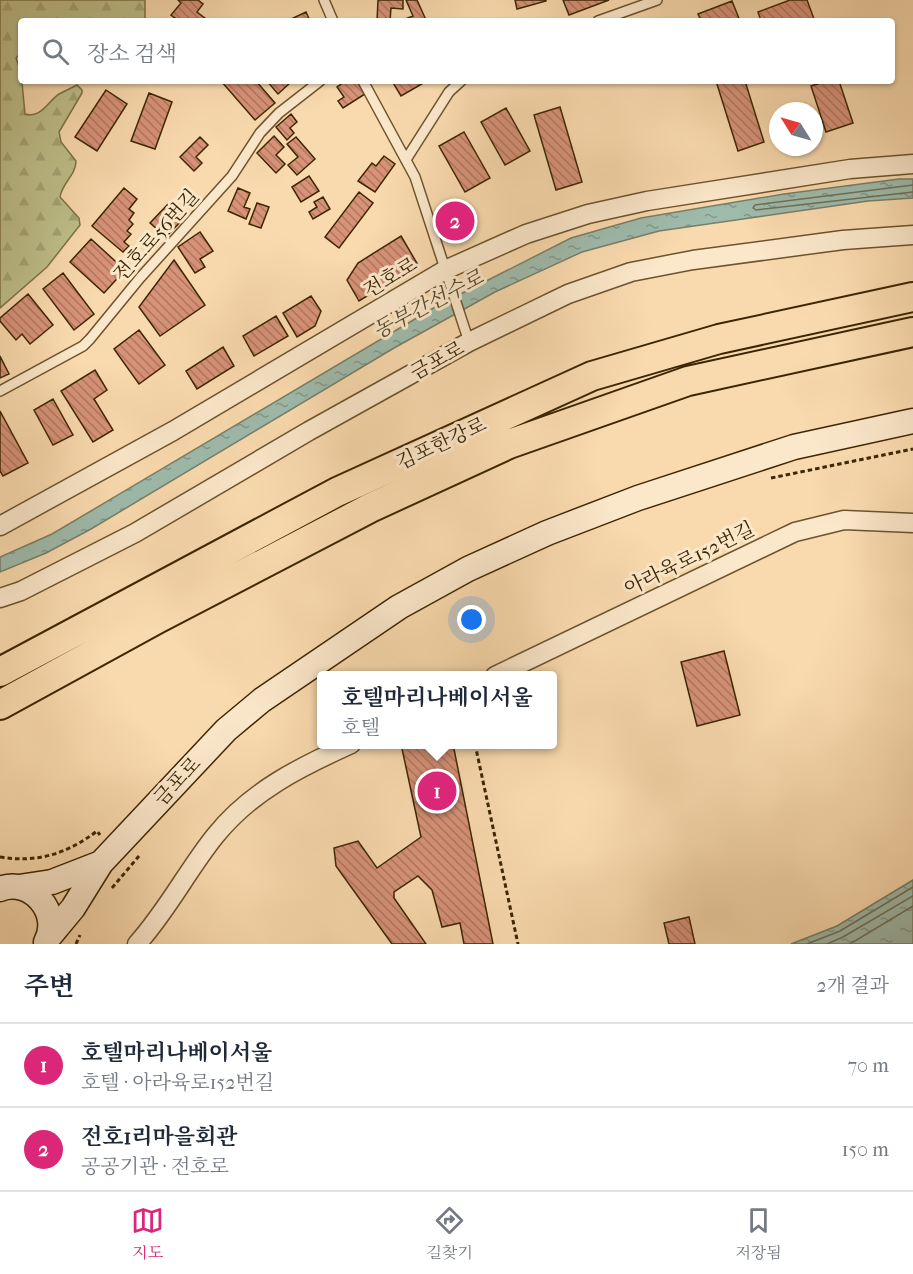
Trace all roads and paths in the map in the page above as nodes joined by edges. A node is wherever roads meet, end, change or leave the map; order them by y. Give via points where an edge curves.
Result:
1 (324, 0) edge
2 (652, 1) edge
3 (332, 18) edge
4 (606, 18) edge
5 (316, 84) edge
6 (365, 84) edge
7 (457, 84) edge
8 (407, 159) junction
9 (913, 164) edge
10 (913, 235) edge
11 (446, 275) junction
12 (913, 297) edge
13 (913, 332) edge
14 (467, 336) junction
15 (0, 391) edge
16 (913, 421) edge
17 (913, 449) edge
18 (767, 479) dead end
19 (913, 523) edge
20 (0, 526) edge
21 (0, 598) edge
22 (503, 671) edge
23 (0, 672) edge
24 (0, 705) edge
25 (341, 749) edge
26 (477, 749) edge
27 (97, 831) dead end
28 (142, 852) dead end
29 (0, 857) edge
30 (101, 863) junction
31 (128, 868) dead end
32 (6, 887) edge
33 (47, 941) edge
34 (137, 944) edge
35 (518, 944) edge

1 - 3 lane
2 - 4 lane
5 - 15 lane, 전호로56번길 via 279,113 260,134 232,176 83,346
6 - 8 lane
7 - 8 lane
8 - 11 lane
9 - 11 street, 전호로 via 850,169 626,205 554,223
10 - 14 street, 금포로 via 761,250 631,272
11 - 14 lane
11 - 20 street, 전호로
12 - 23 highway, 김포한강로 via 719,339 592,376 337,492
13 - 24 highway, 김포한강로 via 725,372 625,401 509,444 370,508
14 - 21 street, 금포로 via 135,533
16 - 30 main road, 금포로 via 794,447 638,498 468,569 399,607 262,700 197,759
17 - 18 path
19 - 22 street, 아라육로152번길 via 844,520 795,532
25 - 34 street via 276,782 234,816
26 - 35 path
27 - 29 path via 56,855 34,859
28 - 31 path
30 - 32 main road via 52,882
30 - 33 main road, 금포로
32 - 33 main road via 32,891 42,900 51,924

